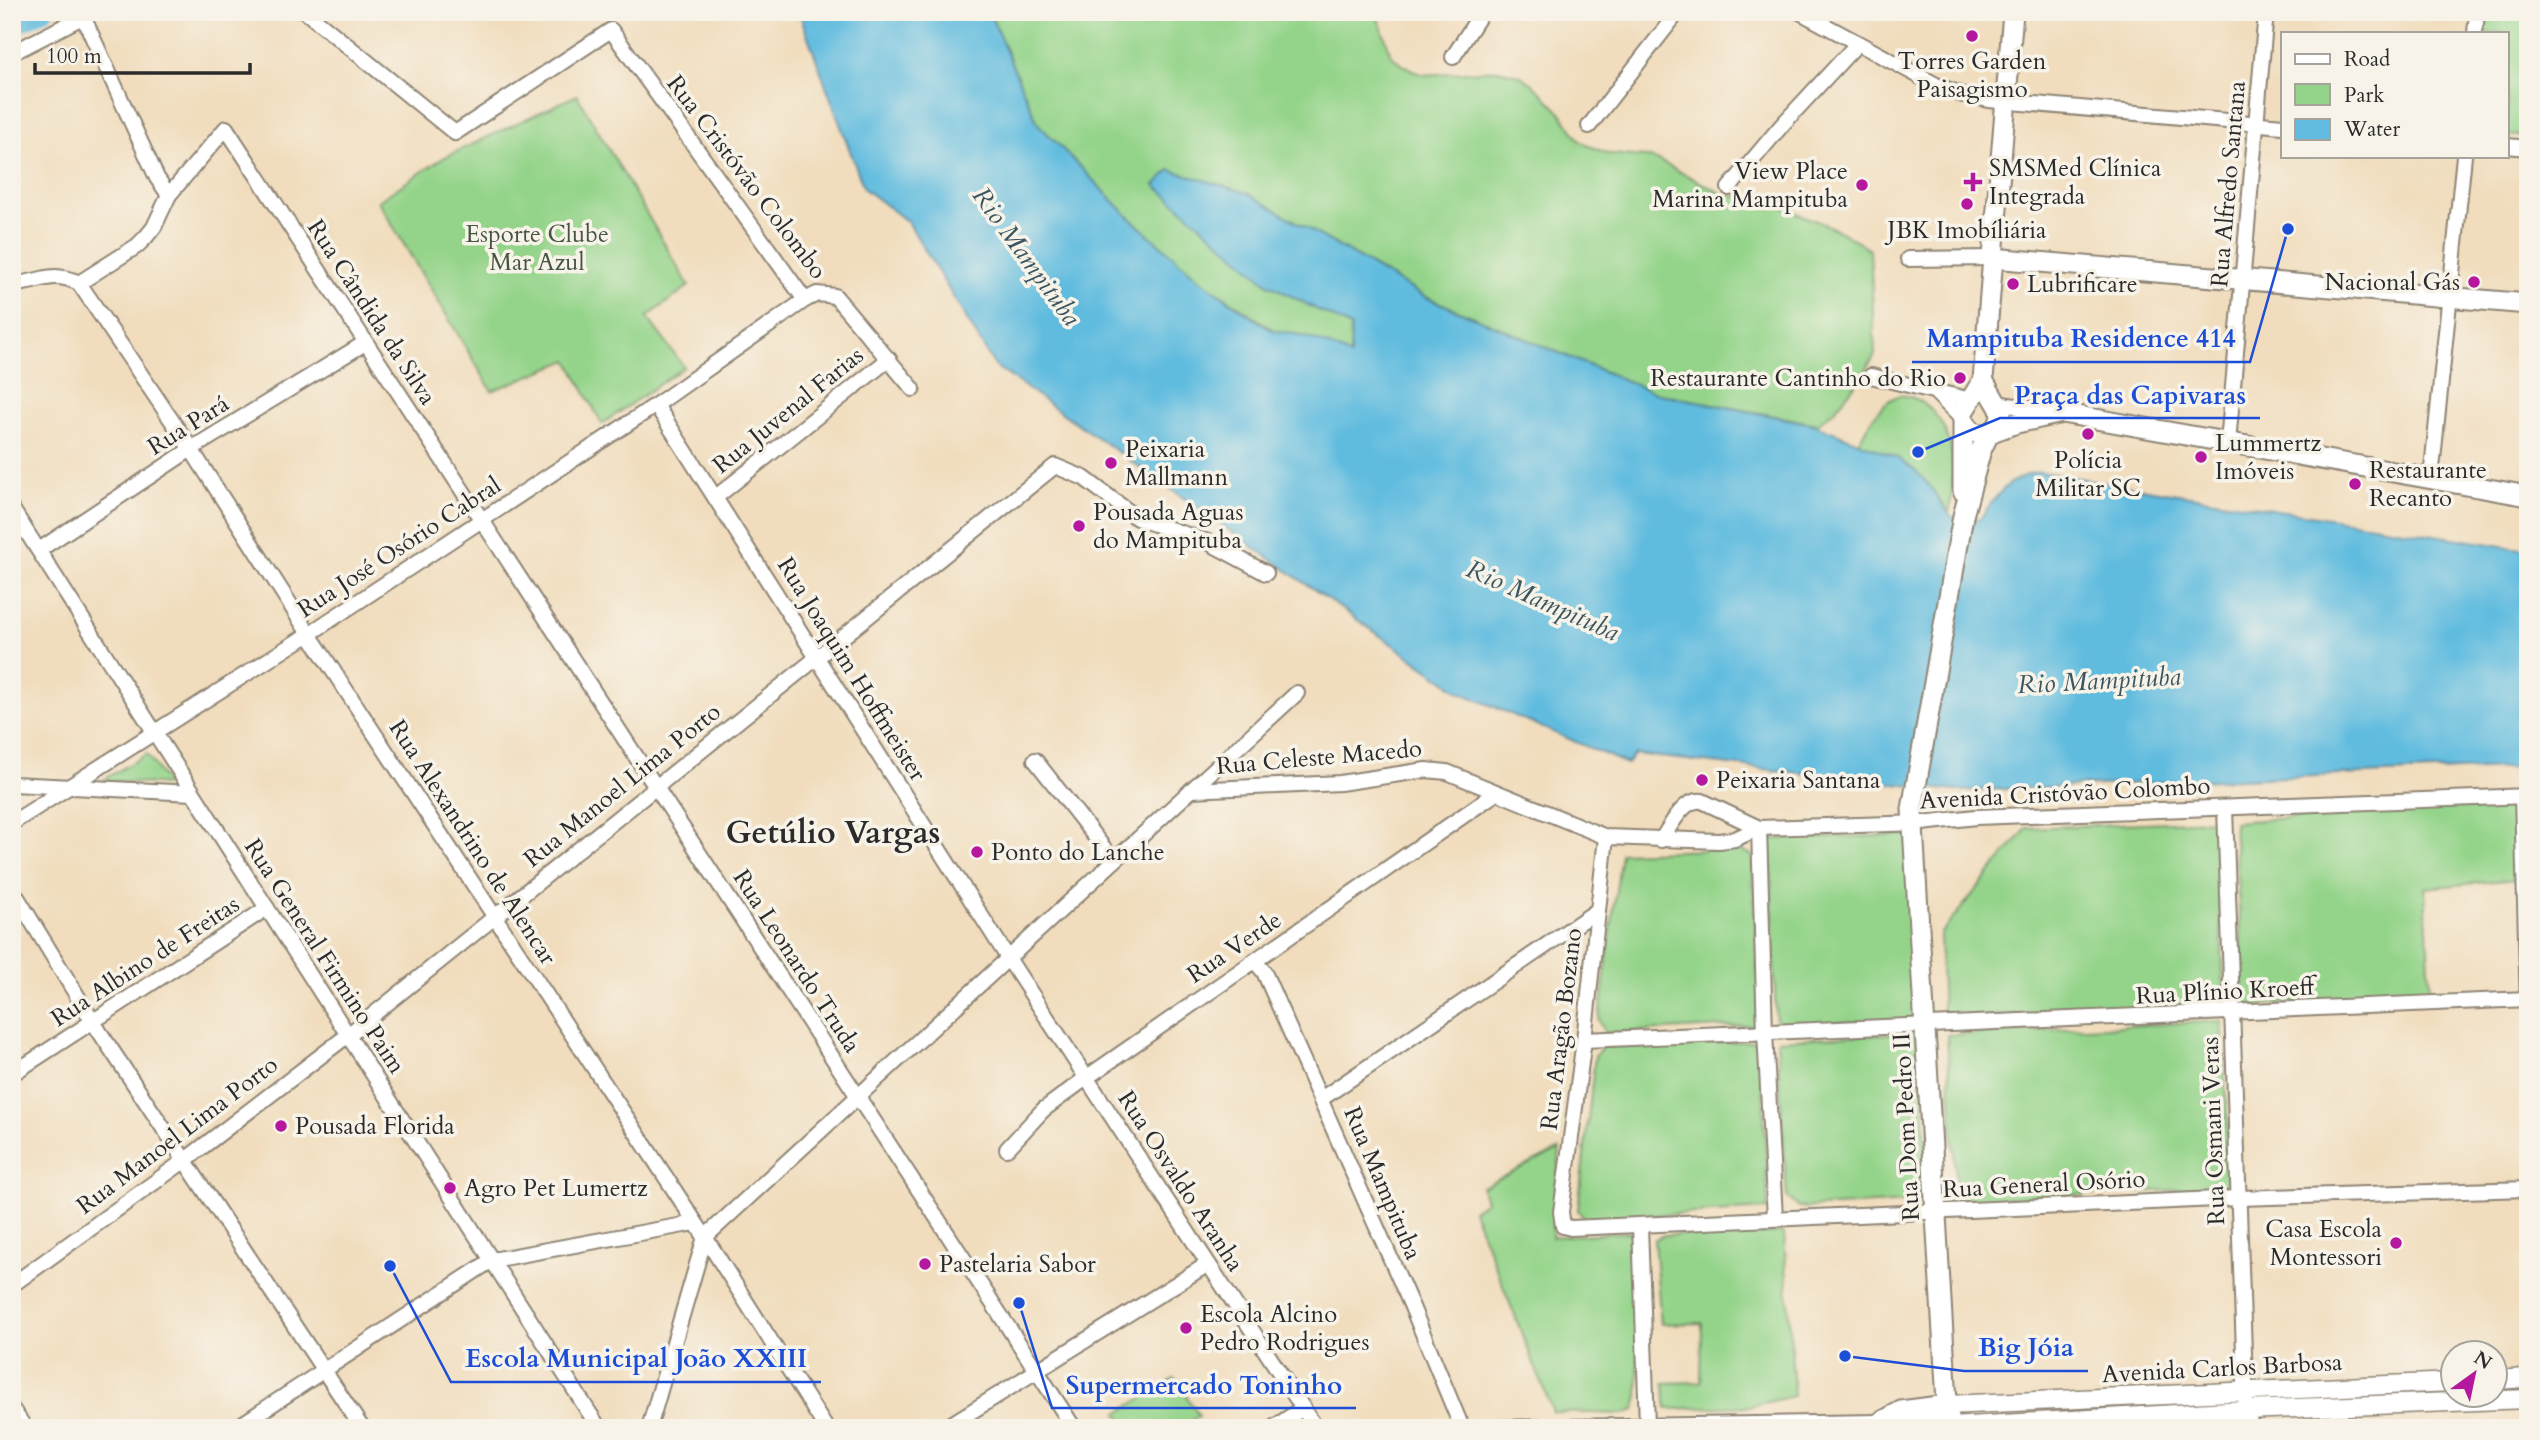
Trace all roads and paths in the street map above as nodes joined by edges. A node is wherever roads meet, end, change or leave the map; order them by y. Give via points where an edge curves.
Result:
1 (306, 12) edge
2 (1482, 12) edge
3 (1678, 12) edge
4 (1800, 12) edge
5 (2013, 12) edge
6 (2266, 12) edge
7 (2477, 12) edge
8 (85, 14) edge
9 (2475, 32) edge
10 (1858, 44) junction
11 (12, 53) edge
12 (1452, 57) dead end
13 (2005, 101) junction
14 (2256, 123) junction
15 (1589, 126) dead end
16 (2281, 126) edge
17 (2508, 146) edge
18 (2528, 148) edge
19 (2464, 158) edge
20 (1730, 188) dead end
21 (169, 195) junction
22 (1992, 258) junction
23 (1908, 259) dead end
24 (2243, 279) junction
25 (79, 283) junction
26 (12, 284) edge
27 (2451, 297) junction
28 (805, 300) junction
29 (2528, 304) edge
30 (365, 343) junction
31 (889, 359) junction
32 (1871, 376) dead end
33 (1983, 380) junction
34 (913, 389) dead end
35 (1934, 391) junction
36 (1971, 400) junction
37 (1996, 403) junction
38 (656, 405) junction
39 (2062, 413) junction
40 (1964, 421) junction
41 (1991, 432) junction
42 (2228, 443) junction
43 (191, 449) junction
44 (2431, 479) junction
45 (2528, 496) edge
46 (716, 497) junction
47 (12, 509) edge
48 (1963, 516) junction
49 (480, 520) junction
50 (39, 550) junction
51 (1266, 573) dead end
52 (309, 634) junction
53 (816, 656) junction
54 (1297, 693) dead end
55 (155, 732) junction
56 (1035, 760) dead end
57 (12, 785) edge
58 (66, 787) junction
59 (655, 787) junction
60 (1191, 790) junction
61 (193, 793) junction
62 (1496, 793) junction
63 (2525, 796) edge
64 (2225, 808) junction
65 (12, 822) edge
66 (1913, 823) junction
67 (1759, 828) junction
68 (1606, 837) junction
69 (1661, 840) junction
70 (1114, 861) junction
71 (12, 889) edge
72 (267, 908) junction
73 (1598, 909) junction
74 (496, 917) junction
75 (1008, 958) junction
76 (1255, 961) junction
77 (2527, 1002) edge
78 (2232, 1013) junction
79 (93, 1021) junction
80 (1925, 1027) junction
81 (1765, 1033) junction
82 (348, 1035) junction
83 (1584, 1040) junction
84 (12, 1074) edge
85 (1086, 1078) junction
86 (859, 1095) junction
87 (1321, 1099) junction
88 (1007, 1149) dead end
89 (184, 1161) junction
90 (2528, 1189) edge
91 (2239, 1198) junction
92 (1936, 1211) junction
93 (1775, 1218) junction
94 (695, 1223) junction
95 (1640, 1225) junction
96 (1563, 1226) joint
97 (705, 1237) junction
98 (492, 1260) junction
99 (1208, 1264) junction
100 (12, 1285) edge
101 (324, 1370) junction
102 (1037, 1372) junction
103 (2528, 1378) edge
104 (2508, 1379) edge
105 (2438, 1383) edge
106 (2246, 1391) junction
107 (2528, 1399) edge
108 (1303, 1408) junction
109 (12, 1409) edge
110 (2246, 1410) junction
111 (1948, 1422) edge
112 (1874, 1425) edge
113 (1638, 1426) edge
114 (24, 1428) edge
115 (236, 1428) edge
116 (362, 1428) edge
117 (599, 1428) edge
118 (649, 1428) edge
119 (827, 1428) edge
120 (945, 1428) edge
121 (1074, 1428) edge
122 (1273, 1428) edge
123 (1316, 1428) edge
124 (1462, 1428) edge
125 (1493, 1428) edge
126 (1898, 1428) edge
127 (2253, 1428) edge

1 - 28 street, Rua Cristóvão Colombo via 455,133 611,30
2 - 12 street
3 - 15 street
4 - 10 street
5 - 13 main road
6 - 14 street, Rua Alfredo Santana
7 - 9 street
8 - 11 street
8 - 21 street via 157,178
10 - 13 street via 1951,92
10 - 20 street
13 - 14 street
13 - 22 main road
14 - 16 street
14 - 24 street, Rua Alfredo Santana
17 - 18 street
19 - 27 street
21 - 25 street via 154,227 137,246
21 - 30 street, Rua Cândida da Silva via 226,128
22 - 23 street
22 - 24 main road
22 - 33 main road
24 - 27 main road
24 - 42 street, Rua Alfredo Santana
25 - 26 street via 51,276
25 - 43 street, Rua Alexandrino de Alencar
27 - 29 main road
27 - 44 street
28 - 31 street, Rua Cristóvão Colombo via 817,294 835,296
28 - 38 street, Rua José Osório Cabral
30 - 43 street, Rua Pará
30 - 49 street, Rua Cândida da Silva
31 - 34 street, Rua Cristóvão Colombo
31 - 46 street, Rua Juvenal Farias
32 - 35 street
33 - 36 main road
33 - 37 main road
35 - 36 street
35 - 40 street
36 - 37 main road via 1986,397
36 - 40 main road via 1963,412
37 - 39 street
37 - 41 main road via 2001,417
38 - 46 street, Rua Joaquim Hoffmeister
38 - 49 street, Rua José Osório Cabral
39 - 41 main road
39 - 42 main road
40 - 41 main road via 1975,433
40 - 48 main road
41 - 48 main road via 1981,450
42 - 44 main road
43 - 50 street, Rua Pará
43 - 52 street, Rua Alexandrino de Alencar
44 - 45 main road
46 - 53 street, Rua Joaquim Hoffmeister
47 - 50 street, Rua General Firmino Paim
48 - 66 main road, Rua Dom Pedro II
49 - 52 street, Rua José Osório Cabral
49 - 59 street, Rua Leonardo Truda
50 - 55 street, Rua General Firmino Paim
51 - 53 street, Rua Manoel Lima Porto via 1208,542 1137,518 1084,478 1055,466
52 - 55 street, Rua José Osório Cabral
52 - 74 street, Rua Alexandrino de Alencar
53 - 59 street, Rua Manoel Lima Porto
53 - 75 street, Rua Joaquim Hoffmeister
54 - 60 street
55 - 58 street, Rua José Osório Cabral
55 - 61 street, Rua General Firmino Paim
56 - 70 street
57 - 58 street
58 - 61 street
58 - 65 street, Rua José Osório Cabral
59 - 74 street, Rua Manoel Lima Porto
59 - 86 street, Rua Leonardo Truda
60 - 62 street, Rua Celeste Macedo via 1340,783 1426,770 1447,772
60 - 70 street
61 - 72 street, Rua General Firmino Paim
62 - 68 street, Rua Celeste Macedo
62 - 76 street, Rua Verde
63 - 64 street, Avenida Cristóvão Colombo
63 - 77 street
64 - 66 street, Avenida Cristóvão Colombo
64 - 78 street, Rua Osmani Veras
66 - 67 street, Avenida Cristóvão Colombo
66 - 80 main road, Rua Dom Pedro II
67 - 69 street, Avenida Cristóvão Colombo via 1728,840
67 - 69 street via 1695,800 1686,804
67 - 81 street
68 - 69 street, Avenida Cristóvão Colombo
68 - 73 street, Rua Aragão Bozano
70 - 75 street
71 - 79 street
72 - 79 street, Rua Albino de Freitas
72 - 82 street, Rua General Firmino Paim
73 - 83 street, Rua Aragão Bozano
73 - 87 street
74 - 82 street, Rua Manoel Lima Porto
74 - 94 street, Rua Alexandrino de Alencar
75 - 85 street, Rua Osvaldo Aranha
75 - 86 street
76 - 85 street, Rua Verde
76 - 87 street, Rua Mampituba
77 - 78 street, Rua Plínio Kroeff
78 - 80 street, Rua Plínio Kroeff
78 - 91 street, Rua Osmani Veras
79 - 84 street, Rua Albino de Freitas
79 - 89 street
80 - 81 street, Rua Plínio Kroeff
80 - 92 main road, Rua Dom Pedro II
81 - 83 street, Rua Plínio Kroeff
81 - 93 street
82 - 89 street, Rua Manoel Lima Porto
82 - 98 street, Rua General Firmino Paim
83 - 96 street, Rua Aragão Bozano via 1561,1212
85 - 88 street, Rua Verde via 1043,1110
85 - 99 street, Rua Osvaldo Aranha
86 - 97 street
86 - 102 street, Rua Leonardo Truda
87 - 124 street, Rua Mampituba
89 - 100 street, Rua Manoel Lima Porto
89 - 101 street
90 - 91 street, Rua General Osório
91 - 92 street, Rua General Osório
91 - 106 street, Rua Osmani Veras
92 - 93 street, Rua General Osório
92 - 111 main road, Rua Dom Pedro II
93 - 95 street, Rua General Osório
94 - 97 street, Rua Alexandrino de Alencar
94 - 98 street
95 - 96 street, Rua General Osório
95 - 113 street
97 - 118 street
97 - 119 street, Rua Alexandrino de Alencar
98 - 101 street
98 - 117 street, Rua General Firmino Paim
99 - 102 street
99 - 108 street, Rua Osvaldo Aranha
101 - 115 street
101 - 116 street
102 - 120 street
102 - 121 street, Rua Leonardo Truda
103 - 104 street
105 - 106 street, Avenida Carlos Barbosa
106 - 110 street, Rua Osmani Veras
106 - 111 street, Avenida Carlos Barbosa
107 - 110 street, Avenida Carlos Barbosa
108 - 122 street
108 - 123 street, Rua Osvaldo Aranha
109 - 114 street
110 - 111 street, Avenida Carlos Barbosa
110 - 127 street
111 - 112 main road, Avenida Carlos Barbosa via 1901,1411
111 - 126 main road
112 - 113 street, Avenida Carlos Barbosa
113 - 125 street, Avenida Carlos Barbosa

